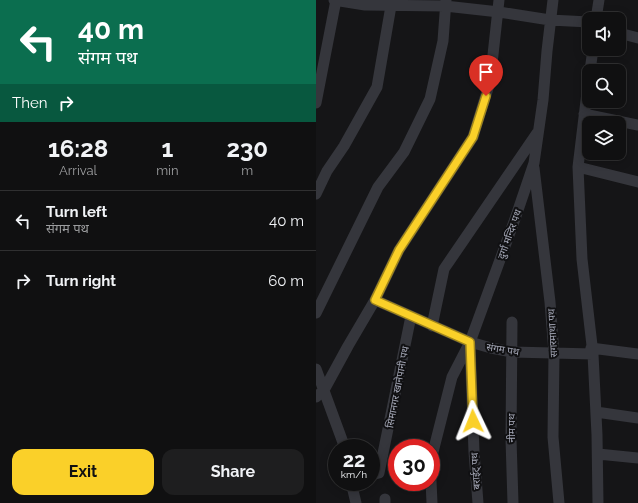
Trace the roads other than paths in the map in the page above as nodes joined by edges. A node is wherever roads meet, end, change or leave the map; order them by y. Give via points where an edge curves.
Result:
1 (335, 0) edge
2 (499, 0) edge
3 (554, 0) edge
4 (599, 0) edge
5 (392, 3) edge
6 (446, 3) edge
7 (498, 12) junction
8 (597, 12) edge
9 (550, 20) junction
10 (582, 22) edge
11 (626, 35) edge
12 (638, 38) edge
13 (316, 103) edge
14 (585, 108) edge
15 (584, 114) junction
16 (638, 125) edge
17 (539, 131) junction
18 (534, 163) junction
19 (578, 167) junction
20 (638, 182) edge
21 (316, 194) edge
22 (375, 300) junction
23 (316, 312) edge
24 (411, 316) junction
25 (512, 322) dead end
26 (432, 326) junction
27 (470, 342) junction
28 (592, 351) junction
29 (512, 352) junction
30 (554, 353) junction
31 (638, 354) edge
32 (316, 369) edge
33 (320, 394) edge
34 (596, 412) junction
35 (638, 418) edge
36 (341, 439) edge
37 (436, 439) edge
38 (598, 454) junction
39 (638, 458) edge
40 (380, 468) edge
41 (353, 491) edge
42 (431, 491) edge
43 (356, 503) edge
44 (432, 503) edge
45 (478, 503) edge
46 (513, 503) edge
47 (559, 503) edge
48 (598, 503) edge

1 - 5 street via 365,5
1 - 13 street
2 - 7 street
3 - 9 street, दुर्गा मन्दिर पथ
4 - 8 street
5 - 6 street
5 - 21 street via 377,87
6 - 7 street
6 - 23 street via 443,41 430,99 404,152 378,187
7 - 9 street
7 - 22 street via 490,82 473,137 399,250
9 - 10 street
9 - 17 street, दुर्गा मन्दिर पथ
11 - 12 street
14 - 15 street
15 - 16 street
15 - 19 street
17 - 18 street, दुर्गा मन्दिर पथ
17 - 26 street via 444,269
18 - 27 street, दुर्गा मन्दिर पथ
18 - 30 street, सगरमाथा पथ
19 - 20 street
19 - 28 street via 582,259
22 - 24 street, संगम पथ
22 - 33 street
24 - 26 street, संगम पथ
24 - 40 street, सिमानगर खानेपानी पथ
25 - 29 street, नीम पथ
26 - 27 street, संगम पथ
27 - 29 street, संगम पथ
27 - 37 street, दुर्गा मन्दिर पथ via 452,377
27 - 45 street, बराईट् पथ
28 - 30 street, संगम पथ
28 - 31 street, संगम पथ
28 - 34 street
29 - 30 street, संगम पथ
29 - 46 street, नीम पथ
30 - 47 street, सगरमाथा पथ via 553,437
32 - 33 street
33 - 36 street
34 - 35 street
34 - 38 street
38 - 39 street
38 - 48 street
41 - 43 street
42 - 44 street

